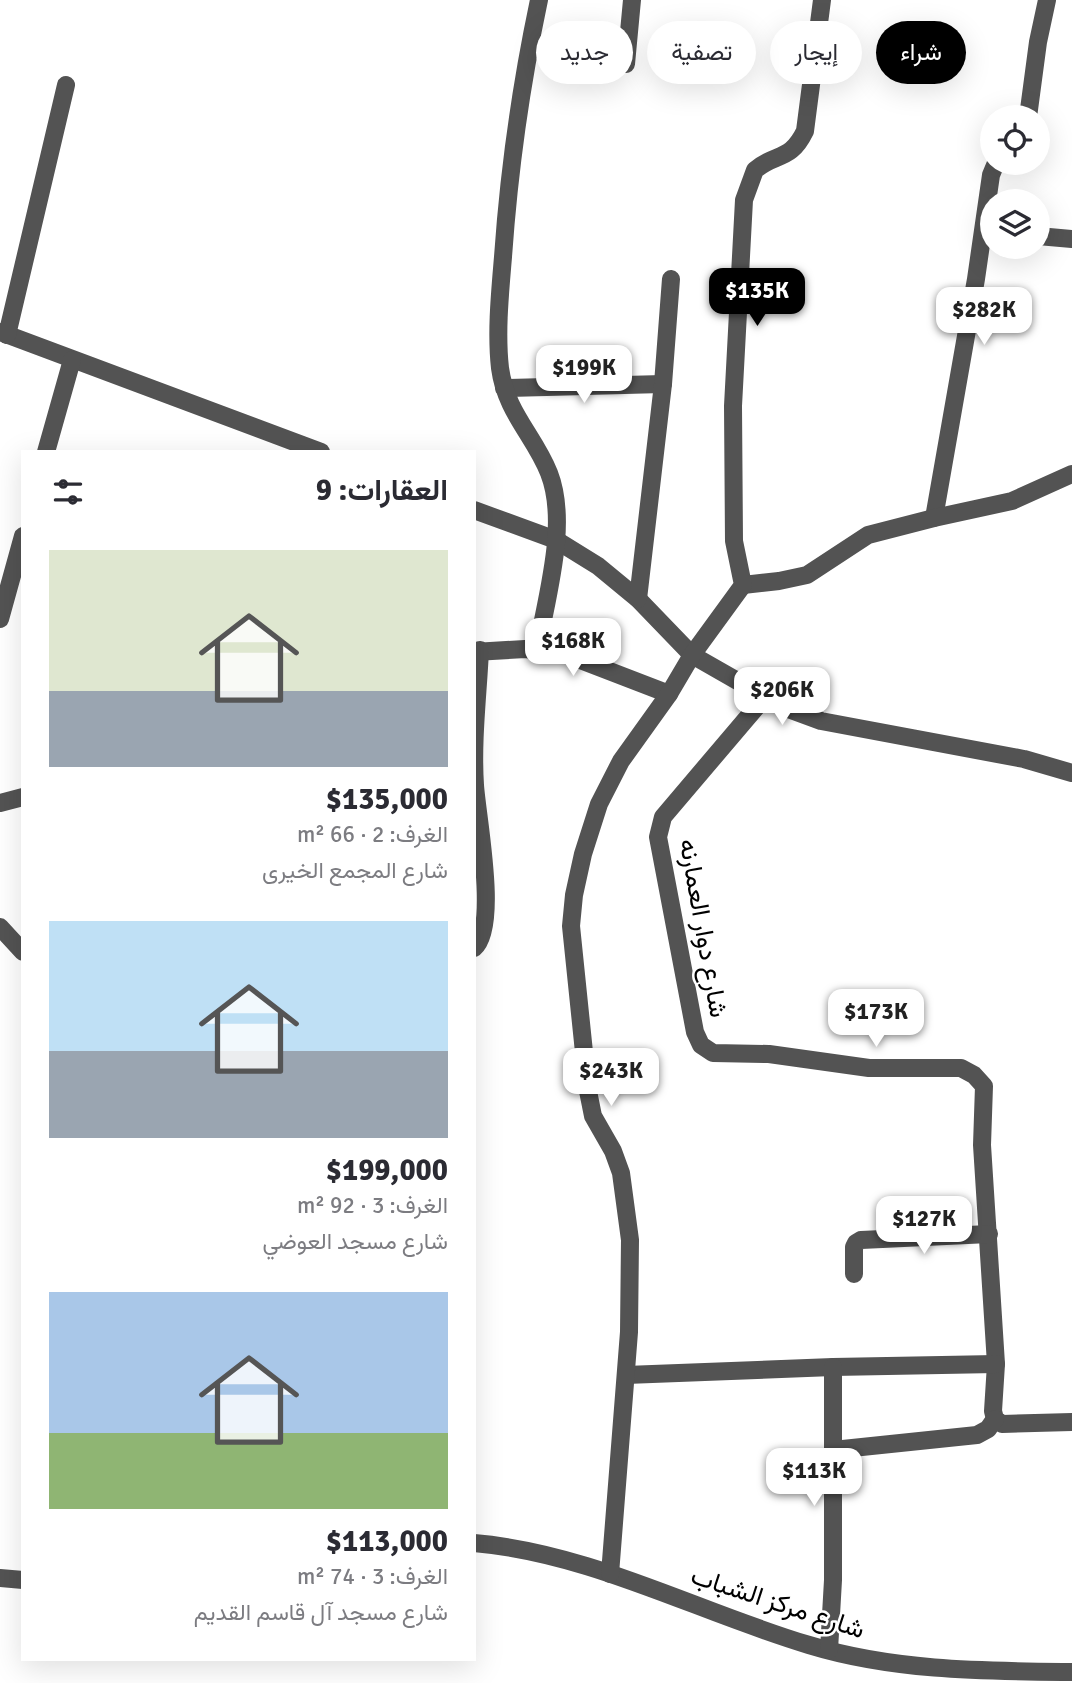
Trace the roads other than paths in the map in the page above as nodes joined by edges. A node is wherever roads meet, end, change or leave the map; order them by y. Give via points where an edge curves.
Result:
1 (539, 0) edge
2 (632, 0) edge
3 (822, 0) edge
4 (1047, 0) edge
5 (630, 21) edge
6 (66, 85) dead end
7 (1030, 105) edge
8 (1050, 237) edge
9 (1072, 239) edge
10 (981, 259) edge
11 (671, 279) dead end
12 (4, 334) edge
13 (72, 360) junction
14 (663, 384) junction
15 (504, 388) junction
16 (48, 450) edge
17 (316, 450) edge
18 (1072, 474) edge
19 (476, 511) edge
20 (934, 518) junction
21 (556, 540) junction
22 (21, 543) edge
23 (743, 585) junction
24 (638, 599) junction
25 (0, 619) edge
26 (477, 651) edge
27 (537, 651) junction
28 (692, 655) junction
29 (669, 694) junction
30 (476, 696) edge
31 (764, 698) junction
32 (1072, 773) edge
33 (21, 798) edge
34 (476, 798) edge
35 (0, 803) edge
36 (0, 927) edge
37 (476, 945) edge
38 (21, 950) edge
39 (989, 1234) junction
40 (855, 1274) dead end
41 (996, 1364) junction
42 (833, 1367) junction
43 (626, 1375) junction
44 (995, 1419) junction
45 (1072, 1422) edge
46 (833, 1450) junction
47 (476, 1543) edge
48 (610, 1574) junction
49 (0, 1578) edge
50 (21, 1580) edge
51 (830, 1650) junction
52 (1072, 1672) edge
53 (987, 1677) edge

1 - 15 street via 508,189 501,291
2 - 5 street
3 - 23 street via 805,131 792,152 755,170 744,200 733,406 733,541
4 - 7 street
6 - 12 street
8 - 9 street
10 - 20 street
11 - 14 street
12 - 13 street
13 - 16 street
13 - 17 street
14 - 15 street
14 - 24 street
15 - 21 street via 555,488
18 - 20 street via 1012,501
19 - 21 street
20 - 23 street via 868,535 807,575
21 - 24 street
21 - 27 street
22 - 25 street
23 - 28 street
24 - 28 street
26 - 27 street
26 - 30 street
27 - 29 street via 565,654
28 - 29 street
28 - 31 street
29 - 43 street via 621,761 598,804 583,853 571,926 588,1091 593,1116 621,1173 630,1240
31 - 32 street via 821,721 1024,759
31 - 39 street, شارع دوار العمارنه via 663,817 658,837 695,1032 701,1045 713,1053 769,1054 869,1068 961,1068 974,1075 984,1086 982,1145
33 - 35 street
34 - 37 street via 485,918
36 - 38 street
39 - 40 street via 862,1240 854,1247
39 - 41 street, شارع دوار العمارنه
41 - 42 street
41 - 44 street, شارع دوار العمارنه
42 - 43 street
42 - 46 street
43 - 48 street
44 - 45 street via 1002,1424
44 - 46 street via 977,1435
46 - 51 street
47 - 48 street, شارع مركز الشباب via 550,1556
48 - 51 street, شارع مركز الشباب
49 - 50 street
51 - 53 street, شارع مركز الشباب
52 - 53 street, شارع مركز الشباب

